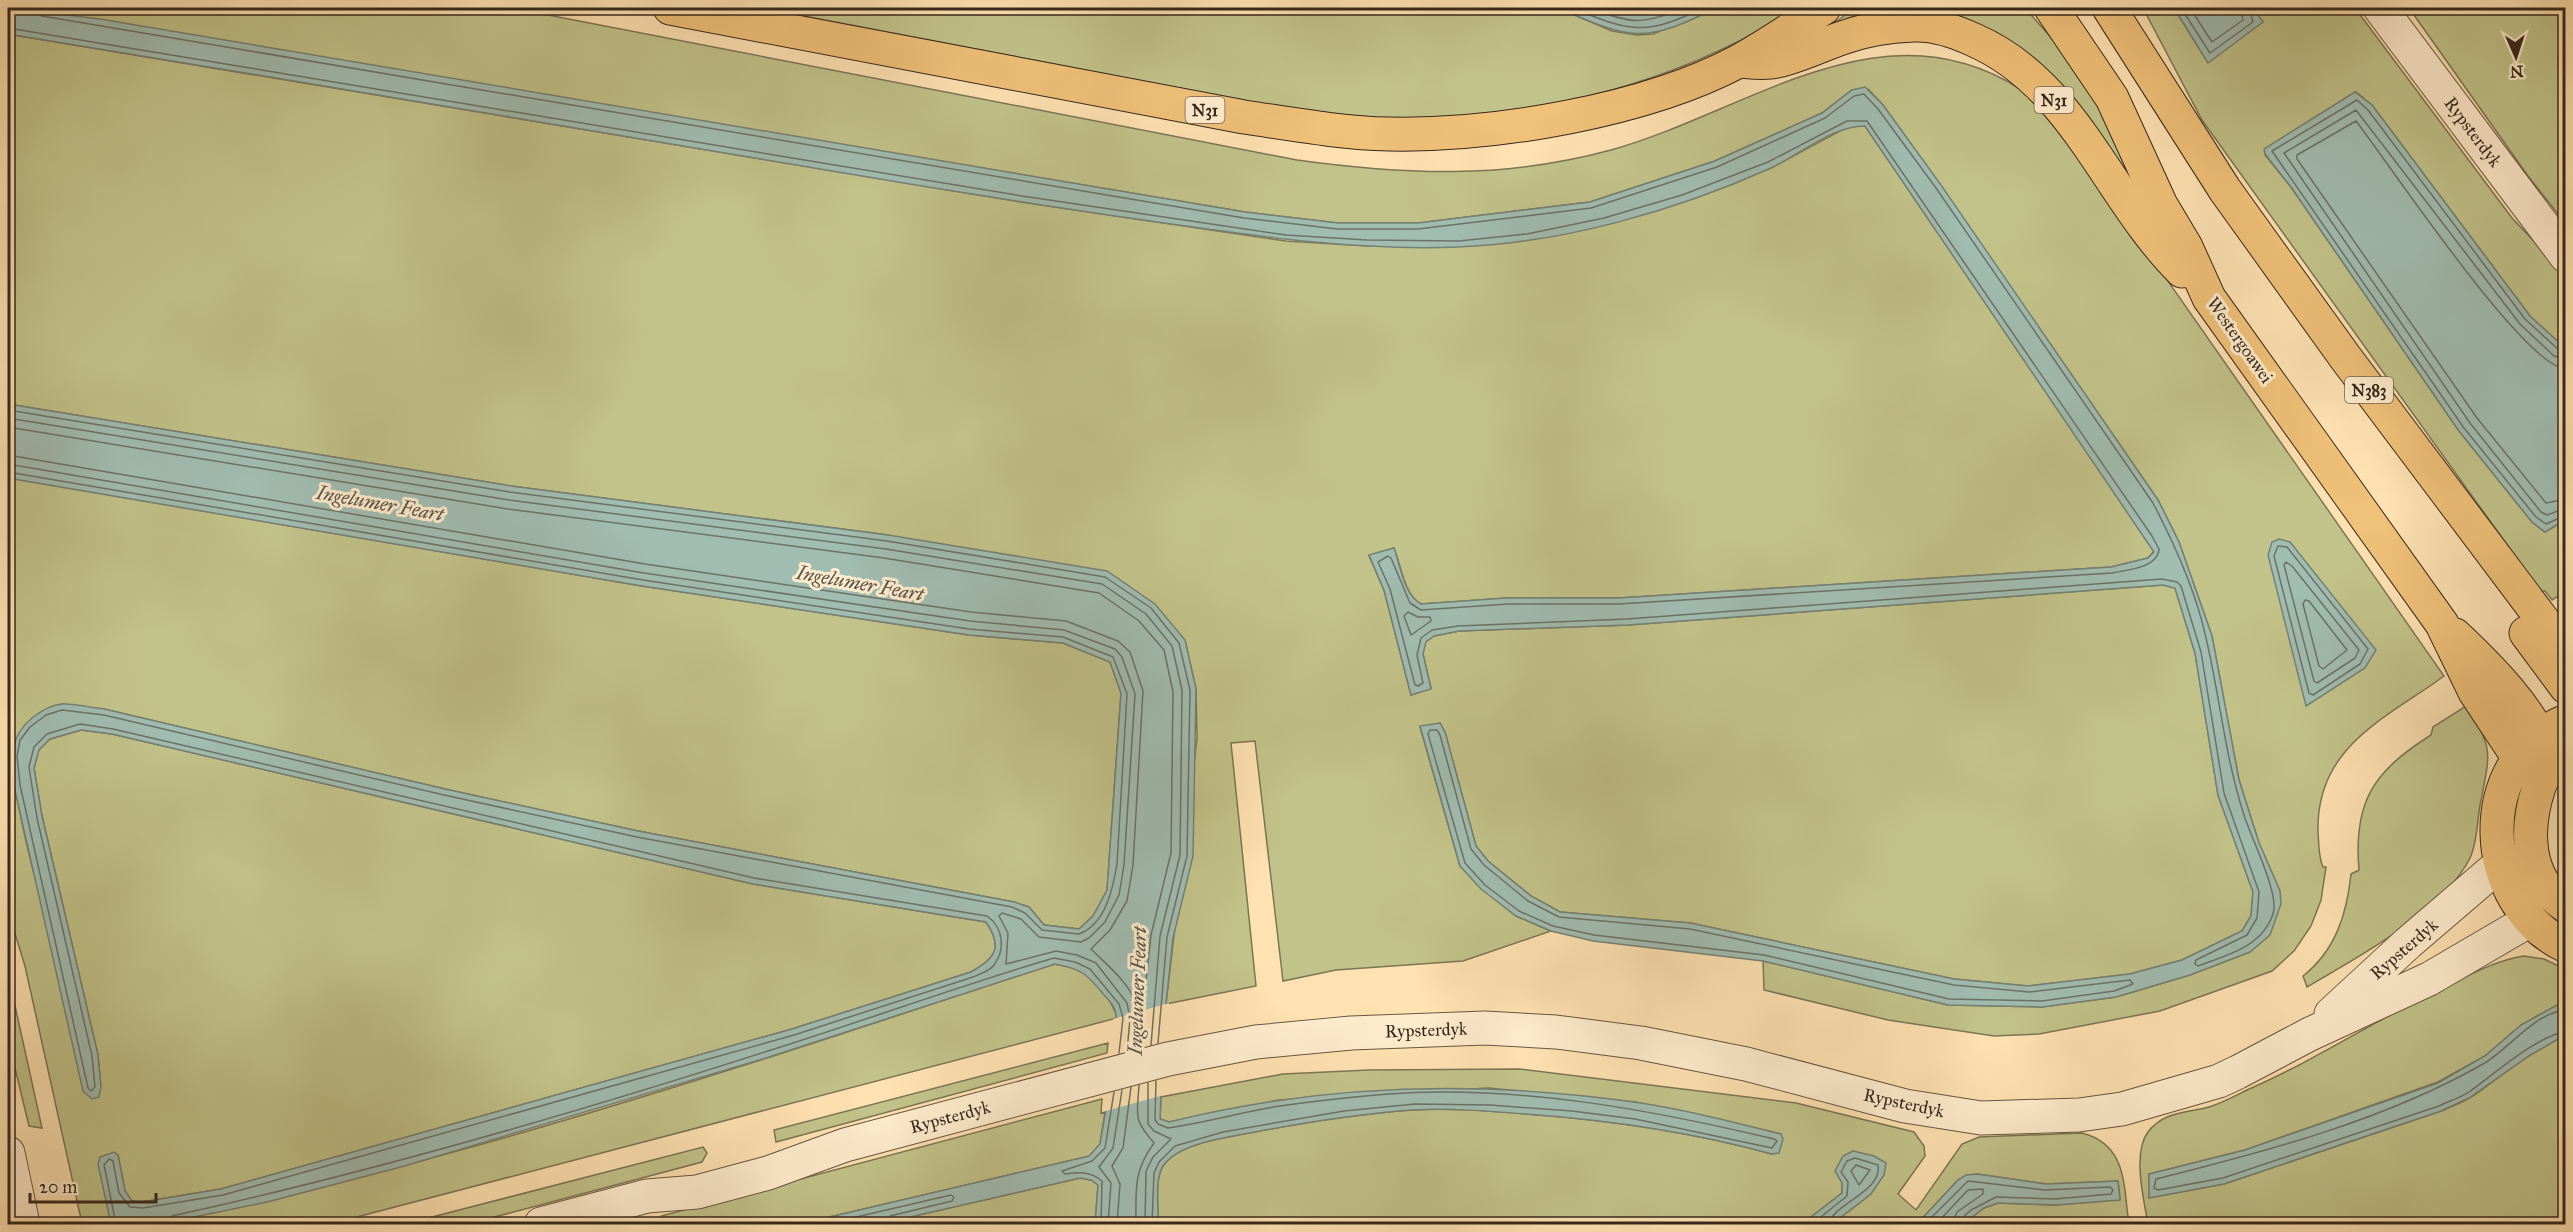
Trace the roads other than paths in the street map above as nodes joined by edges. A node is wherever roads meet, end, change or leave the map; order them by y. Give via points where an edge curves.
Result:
1 (670, 8) edge
2 (1824, 8) edge
3 (2051, 8) edge
4 (2109, 8) edge
5 (2380, 8) edge
6 (1738, 61) junction
7 (2565, 256) edge
8 (2209, 298) junction
9 (2515, 587) junction
10 (2565, 651) edge
11 (2565, 687) edge
12 (2541, 738) edge
13 (2499, 865) junction
14 (2562, 904) edge
15 (2530, 920) junction
16 (2565, 946) edge
17 (2310, 1034) junction
18 (8, 1153) edge
19 (23, 1224) edge
20 (541, 1224) edge

1 - 6 highway, N31 via 1244,117 1388,134 1448,133 1558,119 1678,86
2 - 6 highway, N31
3 - 8 highway, Westergoawei via 2112,98
4 - 9 highway, N383 via 2225,190
5 - 7 street, Rypsterdyk
6 - 8 highway, N31 via 1775,62 1846,36 1890,26 1942,28 1991,47 2043,87 2164,253
8 - 12 highway, Westergoawei via 2442,624 2475,692
9 - 10 highway, N383
9 - 11 highway, N383 via 2526,633
12 - 13 highway via 2507,780 2496,820
12 - 14 highway, Westergoawei via 2548,759 2533,805 2529,831 2531,858 2540,879
13 - 15 highway via 2510,894
13 - 17 street, Rypsterdyk
14 - 15 highway
15 - 16 highway
15 - 17 street, Rypsterdyk via 2429,979
17 - 20 street, Rypsterdyk via 2219,1081 2168,1097 2122,1109 2024,1119 1981,1118 1905,1106 1697,1053 1556,1032 1485,1028 1351,1033 1256,1042 1105,1075 845,1145 768,1173 707,1189 647,1196
18 - 19 street

